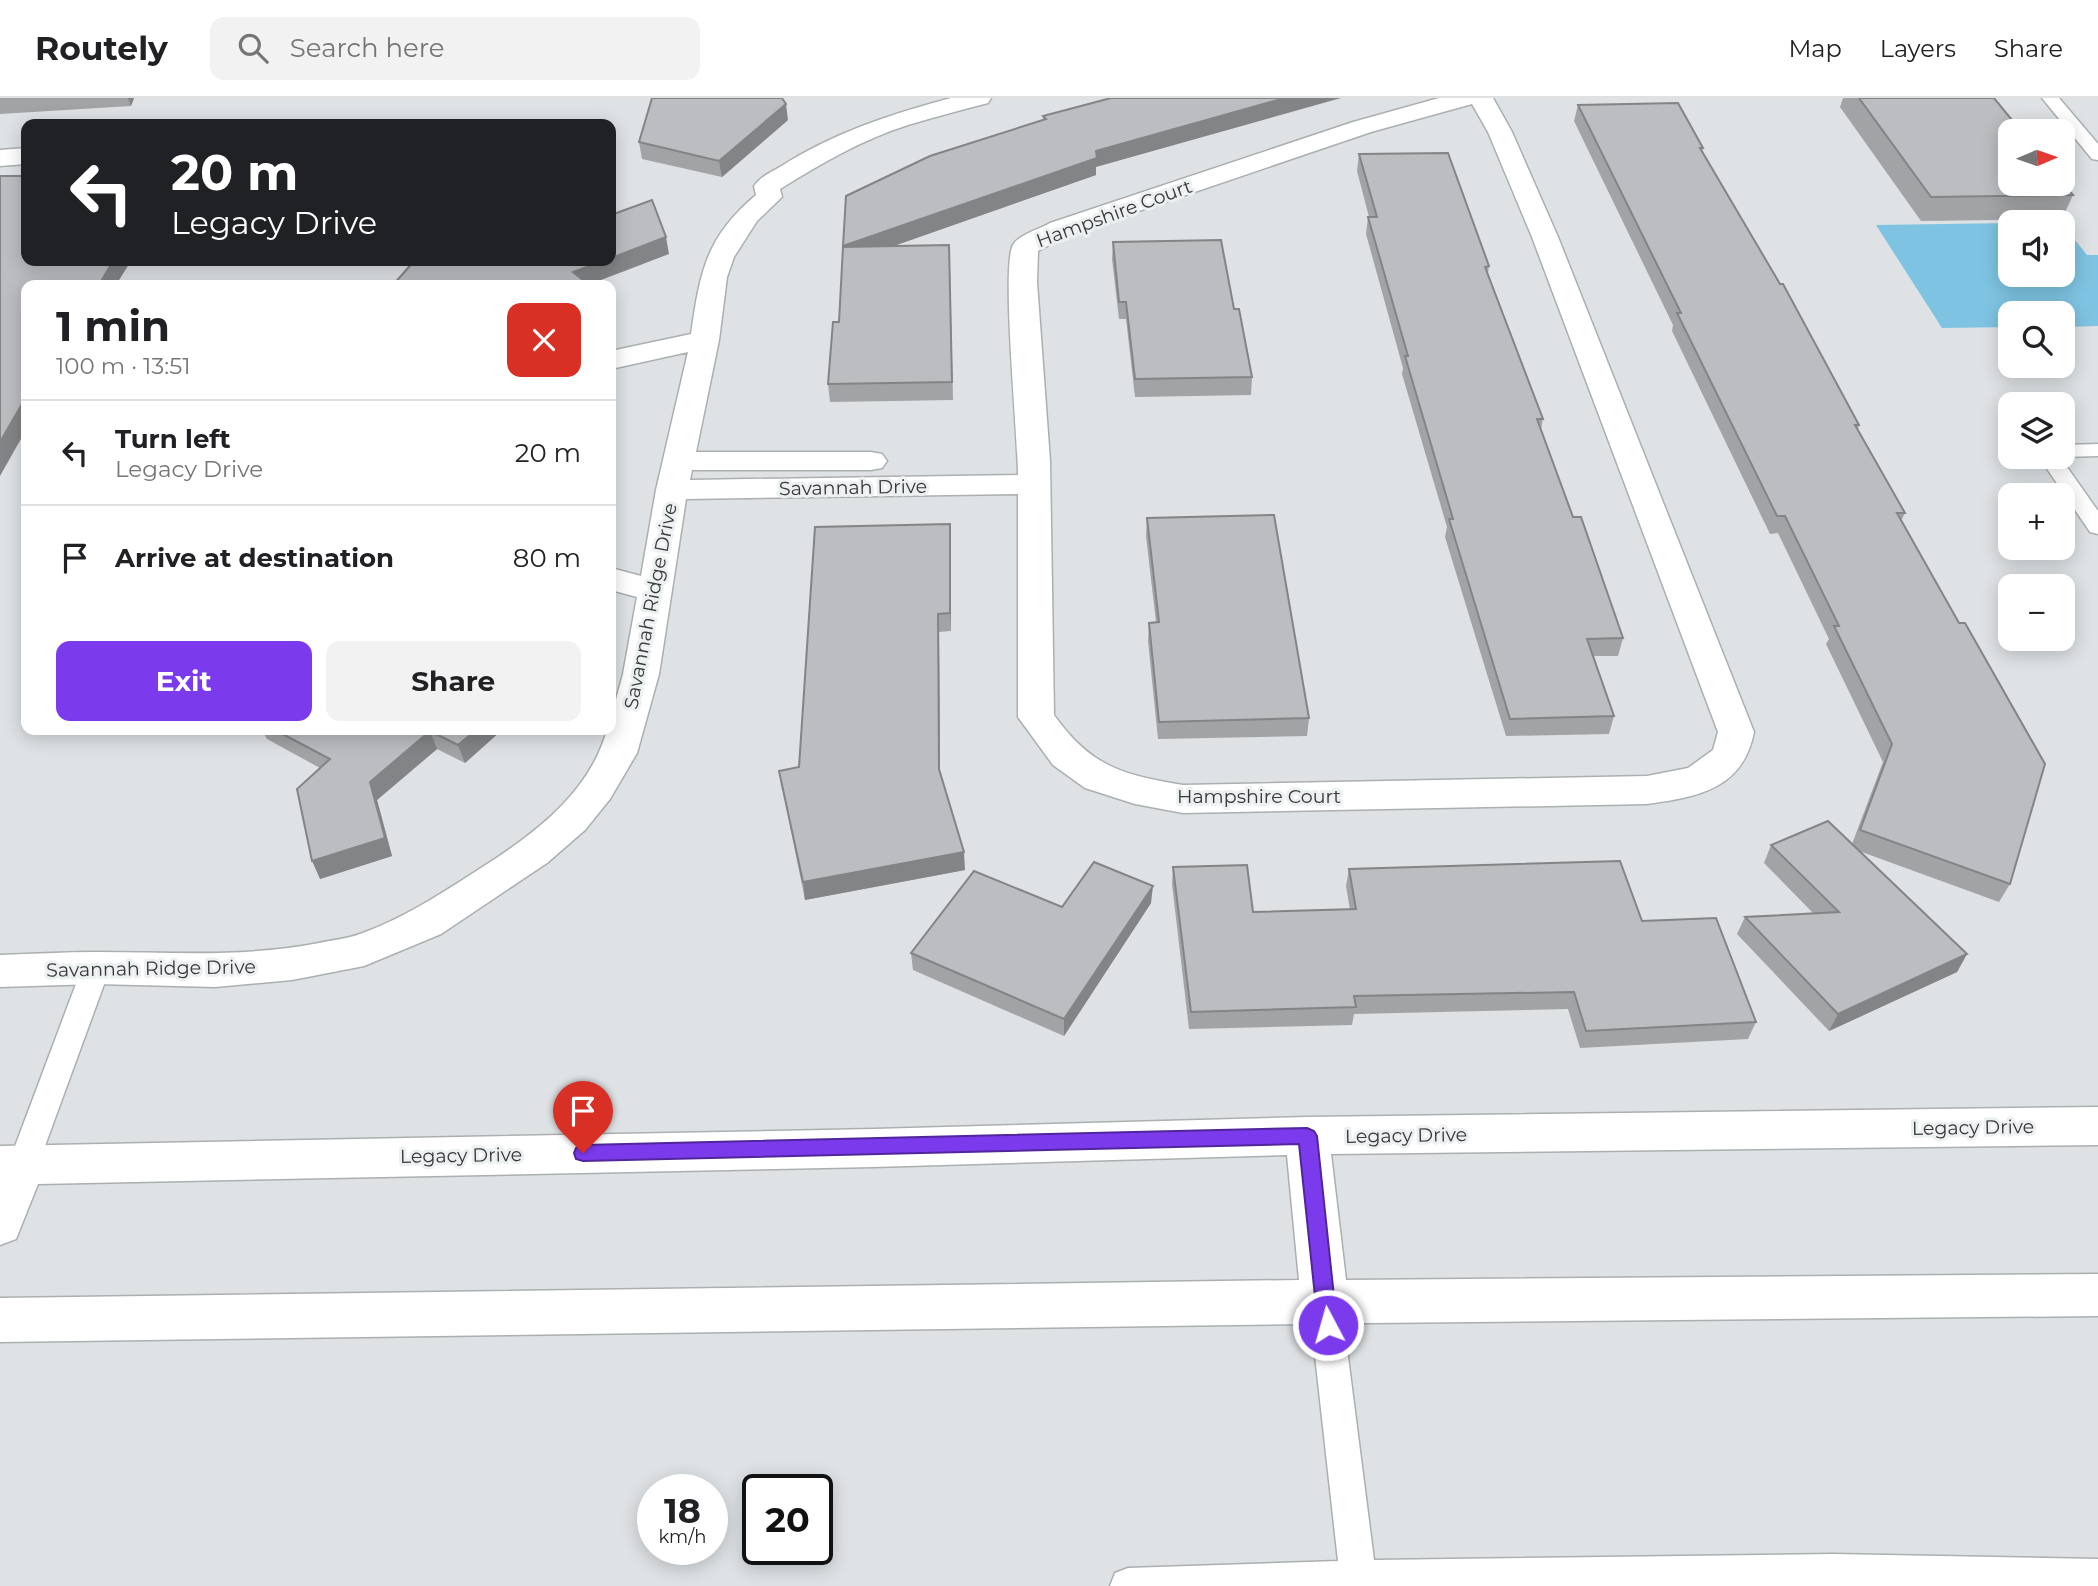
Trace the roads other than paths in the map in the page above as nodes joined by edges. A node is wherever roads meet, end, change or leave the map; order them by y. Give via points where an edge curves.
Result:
1 (979, 98) edge
2 (1466, 98) edge
3 (1481, 98) edge
4 (2050, 98) edge
5 (917, 105) edge
6 (2098, 155) edge
7 (21, 156) edge
8 (0, 158) edge
9 (705, 340) junction
10 (616, 358) edge
11 (2098, 450) edge
12 (2075, 451) edge
13 (2058, 469) edge
14 (1034, 472) junction
15 (675, 475) junction
16 (2098, 527) edge
17 (616, 580) edge
18 (655, 591) junction
19 (96, 968) junction
20 (0, 971) edge
21 (2098, 1126) edge
22 (1307, 1136) junction
23 (11, 1165) edge
24 (0, 1225) edge
25 (2098, 1296) edge
26 (1325, 1302) junction
27 (0, 1320) edge
28 (2098, 1577) edge
29 (1358, 1578) junction
30 (1835, 1579) edge
31 (1629, 1580) edge
32 (1408, 1582) edge
33 (1267, 1584) edge
34 (1128, 1586) edge
35 (1139, 1586) edge

1 - 5 street, Savannah Ridge Drive
2 - 14 street, Hampshire Court via 1362,127 1059,229 1025,247
3 - 14 street, Hampshire Court via 1545,237 1736,732 1730,757 1717,770 1678,787 1647,790 1183,799 1126,790 1095,779 1070,762 1036,717
4 - 6 lane
5 - 9 street, Savannah Ridge Drive via 898,120 800,165 767,186 769,197 747,216 720,257
7 - 8 street
9 - 10 street
9 - 15 street, Savannah Ridge Drive
11 - 12 lane
13 - 16 lane
14 - 15 street, Savannah Drive
15 - 18 street, Savannah Ridge Drive
17 - 18 street
18 - 19 street, Savannah Ridge Drive via 641,674 619,753 572,820 533,853 427,923 364,950 292,964 215,971
19 - 20 street, Savannah Ridge Drive
19 - 23 lane
21 - 22 street, Legacy Drive
22 - 23 street, Legacy Drive
22 - 26 street
23 - 24 street
25 - 26 street
26 - 27 street
26 - 29 lane
28 - 30 lane
29 - 32 lane
29 - 33 lane
30 - 31 lane
31 - 32 lane
33 - 35 lane
34 - 35 lane

